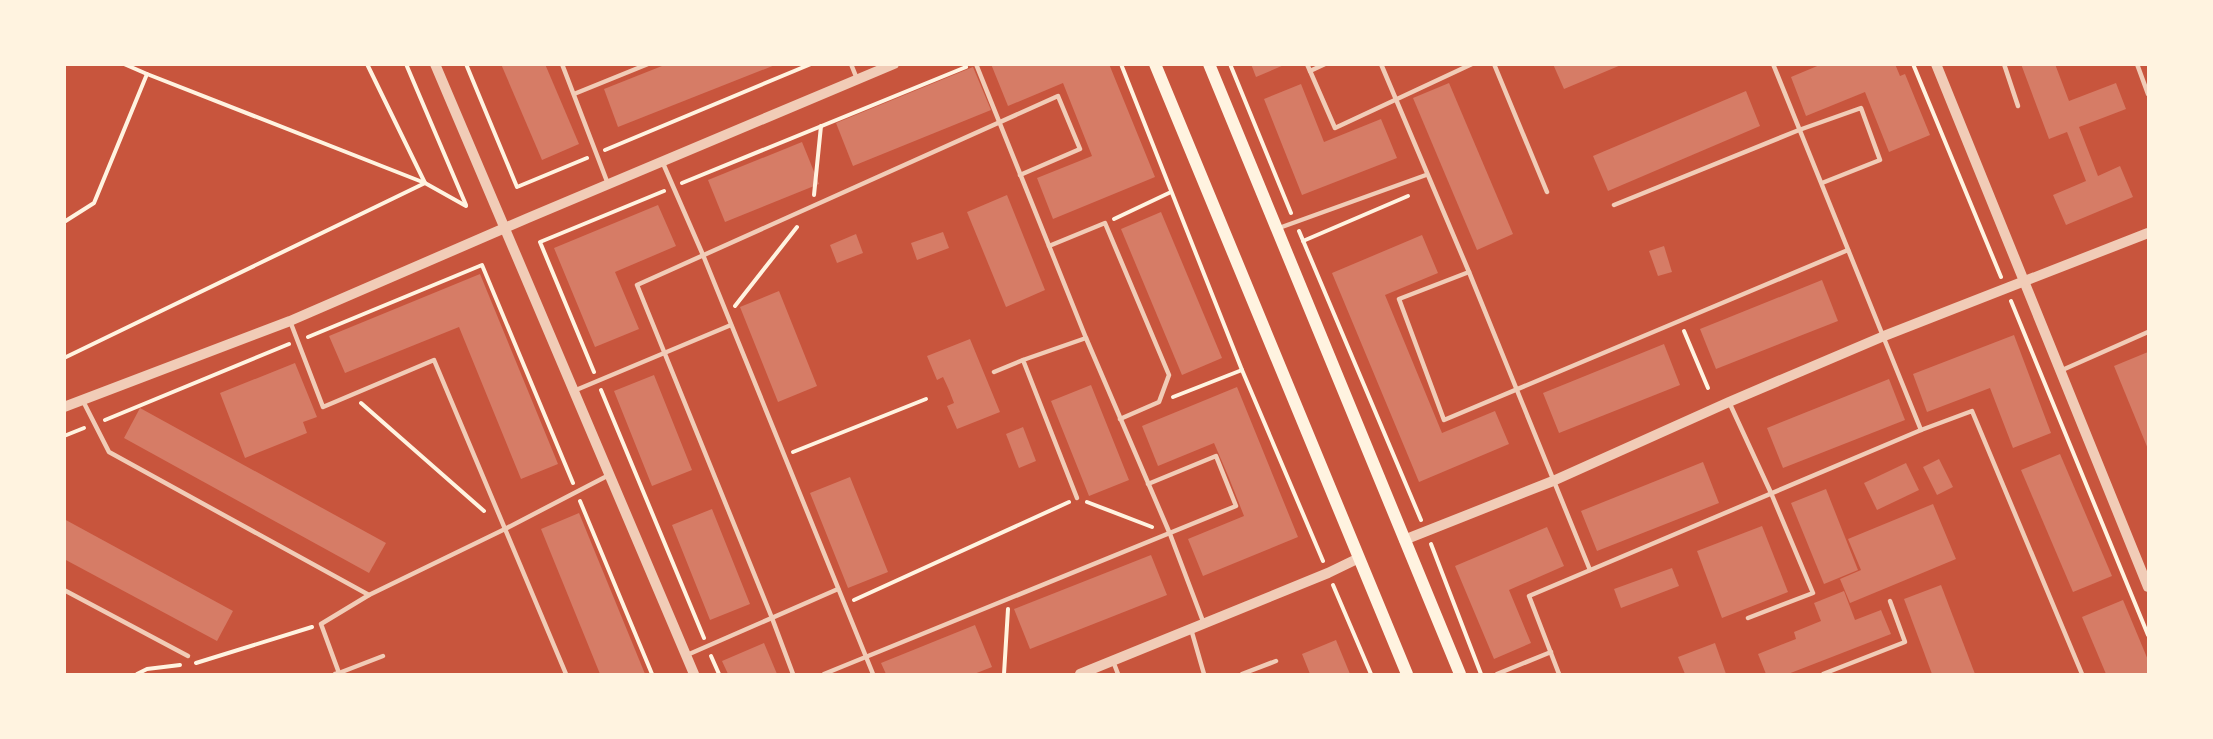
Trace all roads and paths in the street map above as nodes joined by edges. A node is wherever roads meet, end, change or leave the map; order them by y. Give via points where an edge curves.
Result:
1 (124, 64) edge
2 (367, 64) edge
3 (406, 64) edge
4 (435, 64) edge
5 (466, 64) edge
6 (562, 64) edge
7 (648, 64) edge
8 (811, 64) edge
9 (851, 64) edge
10 (894, 64) edge
11 (974, 64) edge
12 (1121, 64) edge
13 (1155, 64) edge
14 (1209, 64) edge
15 (1230, 64) edge
16 (1307, 64) edge
17 (1325, 64) edge
18 (1381, 64) edge
19 (1472, 64) edge
20 (1494, 64) edge
21 (1773, 64) edge
22 (1913, 64) edge
23 (1936, 64) edge
24 (2004, 64) edge
25 (2137, 64) edge
26 (1310, 71) junction
27 (147, 74) junction
28 (857, 79) junction
29 (574, 94) junction
30 (2148, 94) edge
31 (1395, 100) junction
32 (2018, 106) dead end
33 (999, 123) junction
34 (1799, 130) junction
35 (597, 154) junction
36 (662, 161) junction
37 (1020, 175) junction
38 (1426, 175) junction
39 (425, 183) junction
40 (1822, 183) junction
41 (608, 184) junction
42 (1431, 186) junction
43 (674, 187) junction
44 (1171, 192) junction
45 (1547, 192) dead end
46 (1614, 205) dead end
47 (64, 222) edge
48 (1295, 222) junction
49 (1105, 223) junction
50 (504, 228) junction
51 (1276, 229) junction
52 (2148, 233) edge
53 (1303, 242) junction
54 (1049, 246) junction
55 (1848, 250) junction
56 (703, 255) junction
57 (1469, 272) junction
58 (2025, 282) junction
59 (2006, 289) junction
60 (290, 321) junction
61 (1681, 322) junction
62 (731, 325) junction
63 (2148, 332) edge
64 (1884, 336) junction
65 (1086, 338) junction
66 (297, 341) junction
67 (665, 354) junction
68 (64, 358) edge
69 (1023, 360) junction
70 (1242, 370) junction
71 (2061, 371) junction
72 (994, 372) dead end
73 (598, 381) junction
74 (1708, 388) dead end
75 (573, 391) junction
76 (1515, 391) junction
77 (351, 395) junction
78 (926, 399) dead end
79 (82, 400) junction
80 (1159, 402) junction
81 (1729, 402) junction
82 (64, 408) edge
83 (1120, 419) junction
84 (95, 424) junction
85 (1921, 430) junction
86 (64, 436) edge
87 (784, 455) junction
88 (609, 475) junction
89 (1553, 481) junction
90 (1148, 484) junction
91 (576, 492) junction
92 (1771, 493) junction
93 (1077, 498) junction
94 (505, 529) junction
95 (1426, 531) junction
96 (1170, 534) junction
97 (1404, 540) junction
98 (1359, 558) junction
99 (1590, 570) junction
100 (1328, 573) junction
101 (2148, 587) edge
102 (838, 589) junction
103 (64, 590) edge
104 (369, 595) junction
105 (1008, 599) junction
106 (1890, 601) dead end
107 (845, 604) junction
108 (772, 618) junction
109 (1748, 618) dead end
110 (321, 624) junction
111 (1204, 624) junction
112 (1191, 629) junction
113 (2148, 635) edge
114 (707, 646) junction
115 (1551, 652) junction
116 (685, 655) junction
117 (188, 656) dead end
118 (383, 656) dead end
119 (866, 657) junction
120 (1113, 661) junction
121 (1276, 661) dead end
122 (337, 674) edge
123 (137, 675) edge
124 (566, 675) edge
125 (652, 675) edge
126 (693, 675) edge
127 (719, 675) edge
128 (793, 675) edge
129 (824, 675) edge
130 (873, 675) edge
131 (1004, 675) edge
132 (1080, 675) edge
133 (1118, 675) edge
134 (1204, 675) edge
135 (1242, 675) edge
136 (1371, 675) edge
137 (1407, 675) edge
138 (1460, 675) edge
139 (1481, 675) edge
140 (1497, 675) edge
141 (1559, 675) edge
142 (1823, 675) edge
143 (2082, 675) edge

1 - 27 path
2 - 39 path
3 - 39 path via 466,206
4 - 50 street
5 - 35 path via 517,187
6 - 29 lane
7 - 29 lane
8 - 35 path
9 - 28 lane
10 - 28 street
11 - 33 lane
11 - 43 path
12 - 44 path
13 - 98 main road
14 - 51 main road
15 - 48 path
16 - 26 lane
17 - 26 lane
18 - 31 lane
19 - 31 lane
20 - 45 lane
21 - 34 lane
22 - 59 path
23 - 58 street
24 - 32 lane
25 - 30 lane
26 - 31 lane via 1335,128
27 - 39 path
27 - 47 path via 94,203
28 - 36 street
29 - 35 lane
31 - 38 lane
33 - 37 lane
33 - 37 lane via 1058,96 1080,149
33 - 56 lane
34 - 40 lane
34 - 40 lane via 1861,108 1880,159
34 - 46 lane
35 - 41 lane
36 - 41 street
36 - 43 lane
37 - 54 lane
38 - 42 lane
38 - 48 lane
39 - 68 path
40 - 55 lane
41 - 50 street
42 - 53 path
42 - 57 lane
43 - 56 lane
43 - 73 path via 540,242
44 - 49 path
44 - 70 path
48 - 51 lane
48 - 53 path
49 - 54 lane
49 - 80 lane via 1168,375
50 - 60 street
50 - 75 street
51 - 97 main road
52 - 58 street
53 - 95 path
54 - 65 lane
55 - 61 lane
55 - 64 lane
56 - 62 lane
56 - 67 lane via 637,285
57 - 76 lane
57 - 76 lane via 1399,299 1444,420
58 - 59 street
58 - 71 street
59 - 64 street
59 - 113 path
60 - 66 lane
60 - 79 street
61 - 74 path
61 - 76 lane
62 - 67 lane
62 - 87 lane
63 - 71 lane
64 - 81 street
64 - 85 lane
65 - 69 lane
65 - 83 lane
66 - 77 lane via 323,407
66 - 84 path
66 - 91 path via 483,265
67 - 73 lane
67 - 108 lane
69 - 72 lane
69 - 93 lane
70 - 80 path
70 - 100 path
71 - 101 street
73 - 75 lane
73 - 114 path
75 - 88 street
76 - 89 lane
77 - 94 path
77 - 94 lane via 434,360
78 - 87 path
79 - 82 street
79 - 84 lane
80 - 83 lane
81 - 89 street
81 - 92 lane
83 - 90 lane
84 - 86 path
84 - 104 lane via 109,452
85 - 92 lane
85 - 143 lane via 1972,411
87 - 102 lane
88 - 91 lane
88 - 116 street
89 - 95 street
89 - 99 lane
90 - 96 lane
90 - 96 lane via 1216,456 1236,506
91 - 94 lane
91 - 125 path
92 - 99 lane
92 - 109 lane via 1813,592
93 - 96 path
93 - 107 path
94 - 104 lane
94 - 124 lane
95 - 97 street
95 - 139 path
96 - 105 lane
96 - 111 lane
97 - 138 main road
98 - 100 street
98 - 137 main road
99 - 115 lane via 1529,596
100 - 111 street
100 - 136 path
102 - 107 lane
102 - 108 lane
103 - 117 lane
104 - 110 lane
105 - 119 lane
105 - 131 path
106 - 142 lane via 1905,642
107 - 119 lane
108 - 114 lane
108 - 128 lane
110 - 122 lane
110 - 123 path via 200,663 147,669
111 - 112 street
112 - 120 street
112 - 134 lane
114 - 116 lane
114 - 127 path
115 - 140 lane
115 - 141 lane
116 - 126 street
118 - 122 lane
119 - 129 lane
119 - 130 lane
120 - 132 street
120 - 133 lane
121 - 135 lane

